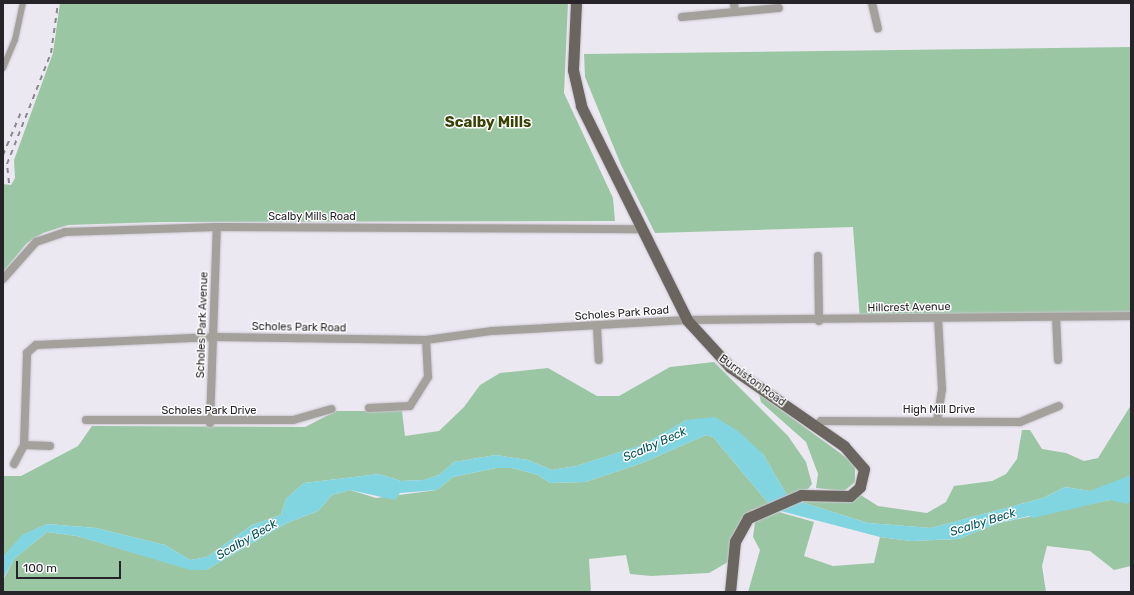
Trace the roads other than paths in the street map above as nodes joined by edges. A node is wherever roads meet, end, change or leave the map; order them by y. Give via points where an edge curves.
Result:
1 (23, 3) edge
2 (576, 3) edge
3 (734, 3) edge
4 (872, 3) edge
5 (779, 8) dead end
6 (735, 12) junction
7 (682, 17) dead end
8 (878, 28) dead end
9 (3, 68) edge
10 (217, 227) junction
11 (639, 229) junction
12 (818, 256) dead end
13 (3, 279) edge
14 (1131, 316) edge
15 (1056, 317) junction
16 (938, 318) junction
17 (687, 320) junction
18 (819, 321) junction
19 (596, 327) junction
20 (214, 337) junction
21 (426, 340) junction
22 (599, 360) dead end
23 (1058, 360) dead end
24 (1059, 406) dead end
25 (369, 408) dead end
26 (330, 409) dead end
27 (86, 420) dead end
28 (937, 421) junction
29 (210, 423) junction
30 (817, 426) junction
31 (24, 445) junction
32 (50, 446) dead end
33 (14, 464) dead end
34 (730, 592) edge

1 - 9 street via 15,40
2 - 11 main road, Burniston Road via 573,70 581,106
3 - 6 street
4 - 8 street
5 - 6 street
6 - 7 street
10 - 11 street, Scalby Mills Road
10 - 13 street, Scalby Mills Road via 46,236 36,242
10 - 20 street, Scholes Park Avenue
11 - 17 main road, Burniston Road
12 - 18 street
14 - 15 street, Hillcrest Avenue
15 - 16 street, Hillcrest Avenue
15 - 23 street
16 - 18 street, Hillcrest Avenue
16 - 28 street via 942,389
17 - 18 street, Hillcrest Avenue
17 - 19 street, Scholes Park Road
17 - 30 main road, Burniston Road via 730,367
19 - 21 street, Scholes Park Road via 492,331
19 - 22 street
20 - 21 street, Scholes Park Road
20 - 29 street, Scholes Park Avenue
20 - 31 street, Scholes Park Road via 36,345 26,353
21 - 25 street via 428,377 410,406
24 - 28 street, High Mill Drive via 1020,422
26 - 29 street, Scholes Park Drive via 293,420
27 - 29 street, Scholes Park Drive
28 - 30 street, High Mill Drive via 821,421
30 - 34 main road, Burniston Road via 861,462 862,482 855,492 842,498 793,497 748,518 738,531
31 - 32 street
31 - 33 street, Scholes Park Road

